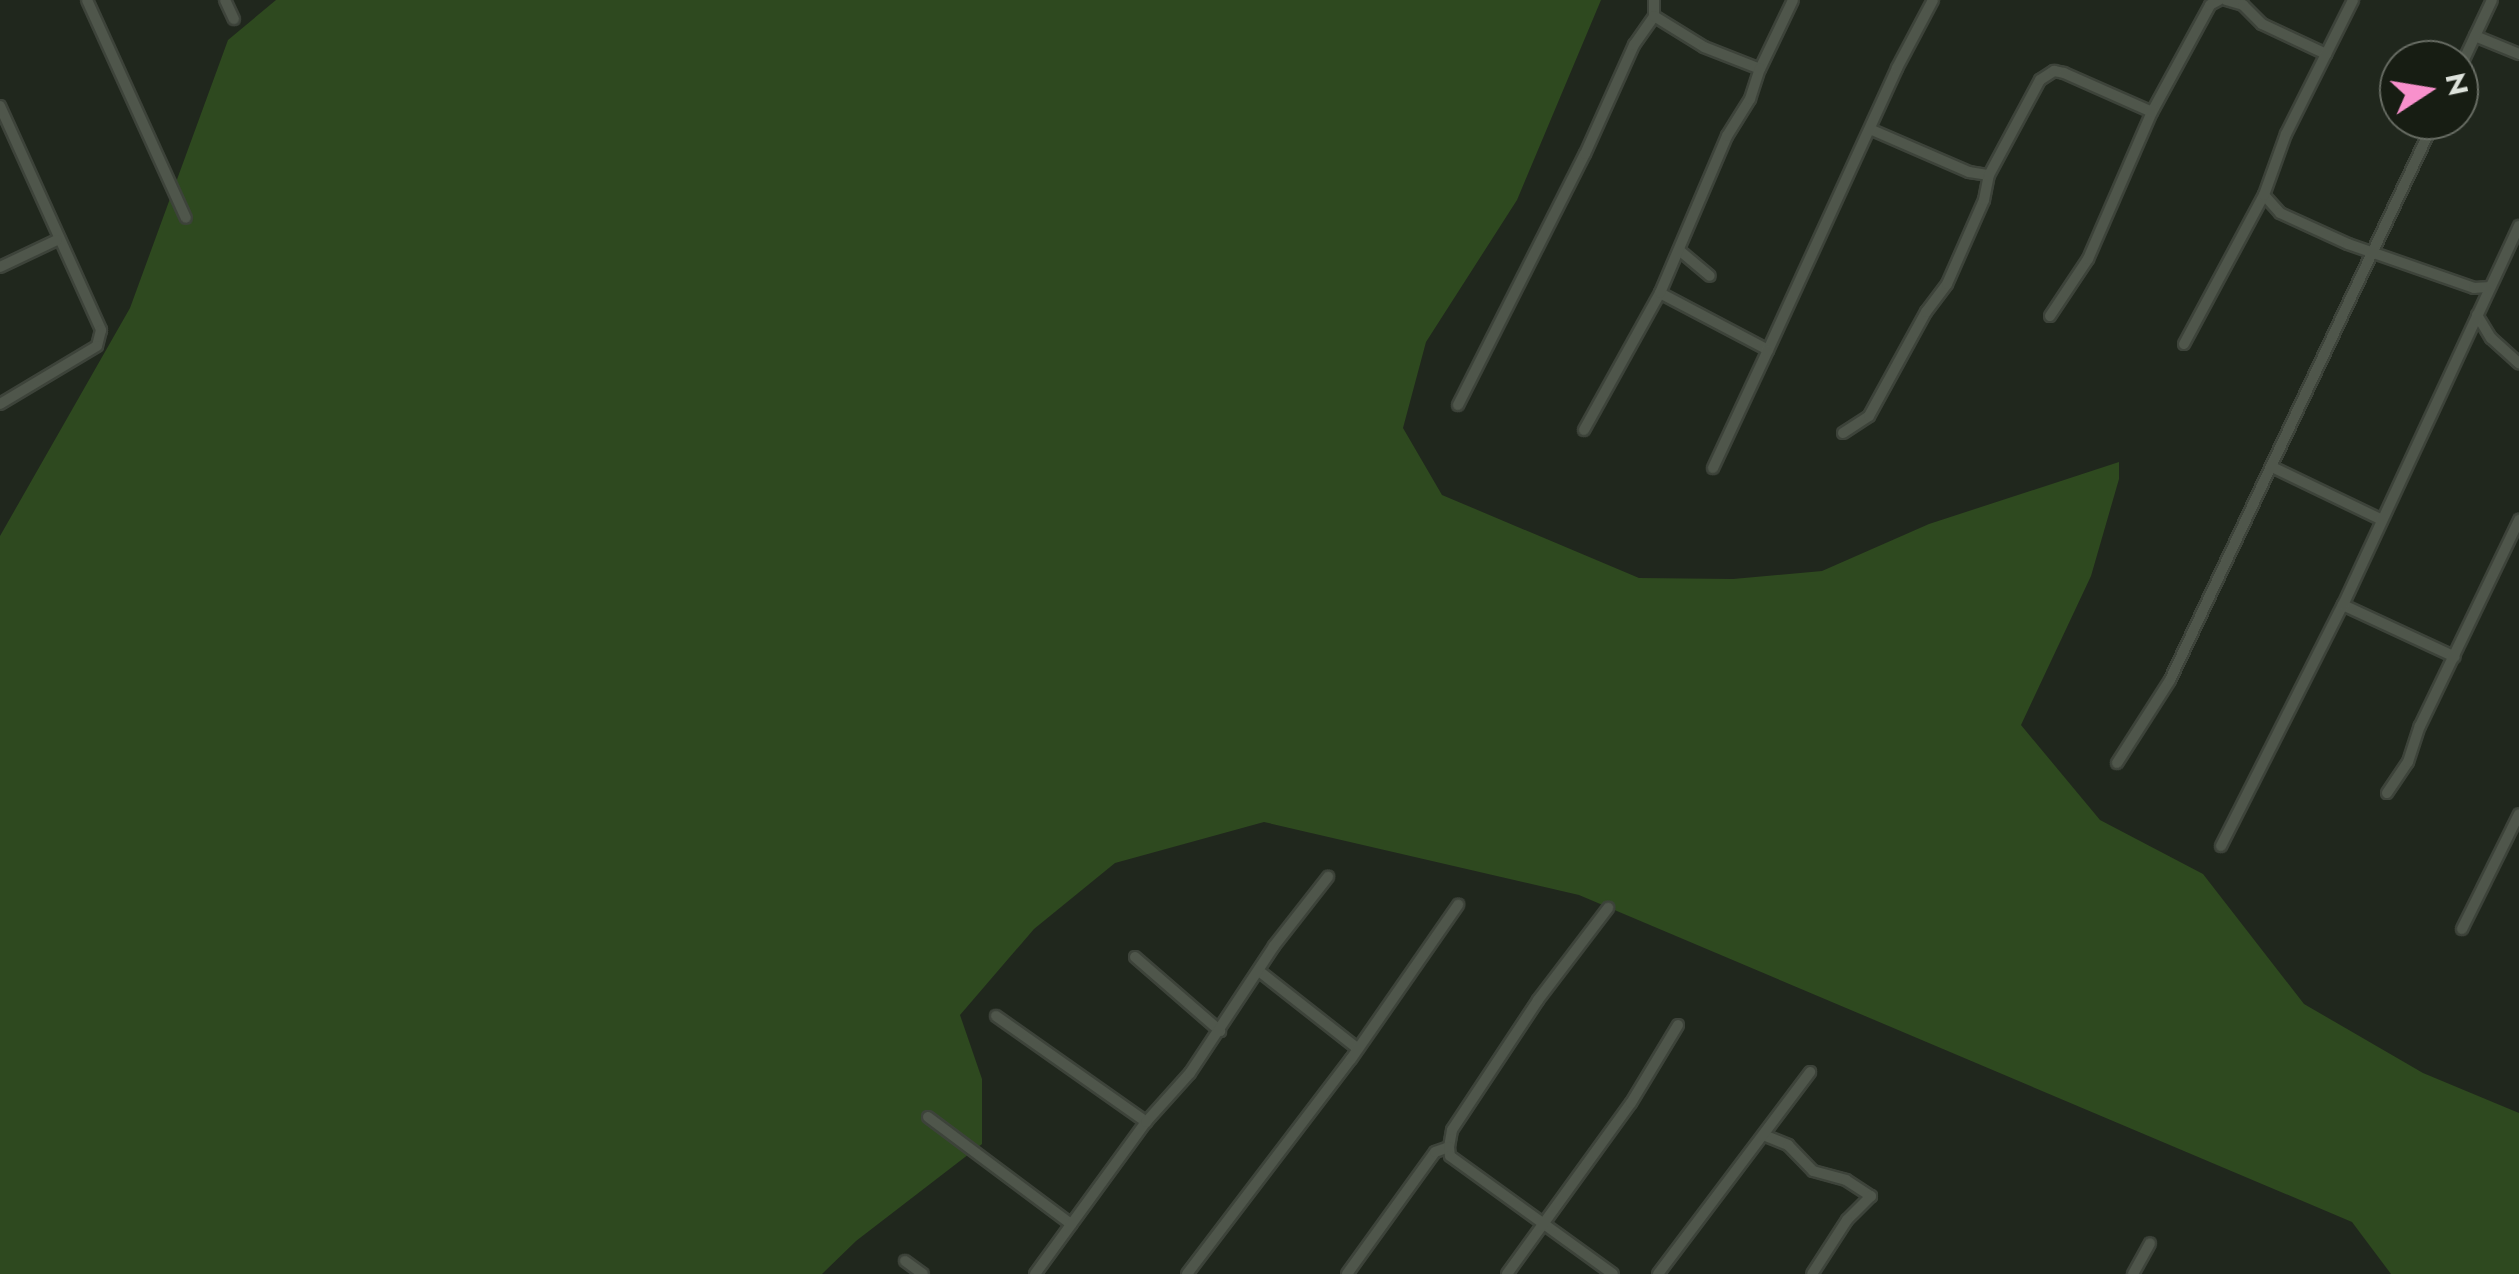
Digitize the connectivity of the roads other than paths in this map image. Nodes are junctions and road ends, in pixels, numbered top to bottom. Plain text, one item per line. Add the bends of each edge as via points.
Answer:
1 (87, 0) edge
2 (225, 0) edge
3 (1654, 0) edge
4 (1793, 0) edge
5 (1933, 0) edge
6 (2222, 0) edge
7 (2353, 0) edge
8 (2492, 0) edge
9 (1654, 16) junction
10 (234, 19) dead end
11 (2475, 36) junction
12 (2473, 40) edge
13 (2326, 54) junction
14 (2519, 54) edge
15 (1760, 69) junction
16 (0, 106) edge
17 (2152, 112) junction
18 (1872, 130) junction
19 (2426, 140) edge
20 (1988, 175) junction
21 (2264, 195) junction
22 (186, 218) dead end
23 (2519, 226) edge
24 (57, 240) junction
25 (1678, 250) junction
26 (2372, 253) junction
27 (0, 267) edge
28 (1710, 276) dead end
29 (2490, 287) junction
30 (1660, 293) junction
31 (2478, 315) junction
32 (2050, 316) dead end
33 (2184, 344) dead end
34 (1768, 350) junction
35 (2519, 363) edge
36 (0, 404) edge
37 (1458, 405) dead end
38 (1584, 430) dead end
39 (1843, 434) dead end
40 (2272, 467) junction
41 (1714, 468) dead end
42 (2382, 520) junction
43 (2517, 529) edge
44 (2342, 605) junction
45 (2455, 657) junction
46 (2118, 763) dead end
47 (2387, 793) dead end
48 (2519, 814) edge
49 (2220, 846) dead end
50 (1328, 878) dead end
51 (1458, 904) dead end
52 (1608, 908) dead end
53 (2462, 929) dead end
54 (1135, 957) dead end
55 (1259, 971) junction
56 (996, 1016) dead end
57 (1678, 1026) dead end
58 (1220, 1031) junction
59 (1357, 1048) junction
60 (1810, 1072) dead end
61 (928, 1117) dead end
62 (1146, 1122) junction
63 (1766, 1136) junction
64 (1449, 1147) junction
65 (1071, 1224) junction
66 (1546, 1224) junction
67 (2150, 1243) dead end
68 (905, 1261) dead end
69 (923, 1274) edge
70 (1034, 1274) edge
71 (1187, 1274) edge
72 (1347, 1274) edge
73 (1507, 1274) edge
74 (1613, 1274) edge
75 (1658, 1274) edge
76 (1812, 1274) edge
77 (2133, 1274) edge

1 - 22 street
2 - 10 street
3 - 9 street
4 - 15 street
5 - 18 street
6 - 13 street
6 - 17 street via 2210,5
7 - 13 street
8 - 11 street
9 - 15 street via 1704,47
9 - 37 street
11 - 12 street
11 - 14 street
13 - 21 street
15 - 25 street
16 - 24 street
17 - 20 street via 2064,73 2046,74
17 - 32 street via 2088,259
18 - 20 street
18 - 34 street
19 - 26 street
20 - 39 street via 1984,200 1947,284 1869,416
21 - 26 street via 2280,213
21 - 33 street
23 - 29 street
24 - 27 street
24 - 36 street via 100,337 97,346
25 - 28 street
25 - 30 street
26 - 29 street via 2474,288
26 - 40 street
29 - 31 street
30 - 34 street
30 - 38 street
31 - 35 street via 2491,338
31 - 42 street
34 - 41 street
40 - 42 street
40 - 46 street via 2170,680
42 - 44 street
43 - 45 street
44 - 45 street
44 - 49 street
45 - 47 street
48 - 53 street
50 - 55 street
51 - 59 street
52 - 64 street via 1538,1000 1452,1130
54 - 58 street
55 - 58 street
55 - 59 street
56 - 62 street
57 - 66 street
58 - 62 street
59 - 71 street
60 - 63 street
61 - 65 street
62 - 65 street
63 - 75 street
63 - 76 street via 1788,1145 1813,1172 1846,1180 1870,1196
64 - 66 street via 1450,1156
64 - 72 street via 1435,1152
65 - 70 street
66 - 73 street
66 - 74 street
67 - 77 street
68 - 69 street

